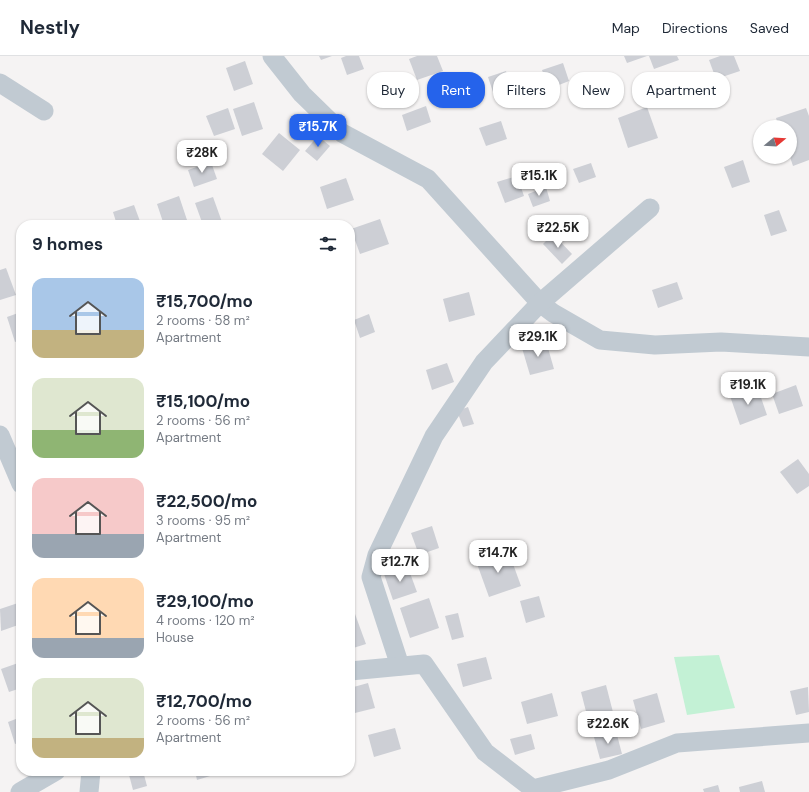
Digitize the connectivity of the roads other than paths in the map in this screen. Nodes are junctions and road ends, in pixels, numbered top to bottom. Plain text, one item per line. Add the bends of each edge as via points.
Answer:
1 (272, 56) edge
2 (0, 83) edge
3 (44, 111) dead end
4 (650, 208) dead end
5 (540, 303) junction
6 (809, 347) edge
7 (0, 435) edge
8 (16, 472) edge
9 (400, 666) junction
10 (355, 670) edge
11 (809, 733) edge
12 (47, 776) edge
13 (91, 776) edge
14 (20, 792) edge
15 (89, 792) edge

1 - 5 street via 302,94 342,133 428,179
2 - 3 street
4 - 5 street
5 - 6 street via 600,340 655,345 721,342
5 - 9 street via 484,362 434,436 377,555 371,578
7 - 8 street
9 - 10 street
9 - 11 street via 424,664 485,752 533,789 609,770 677,743
12 - 14 street
13 - 15 street

